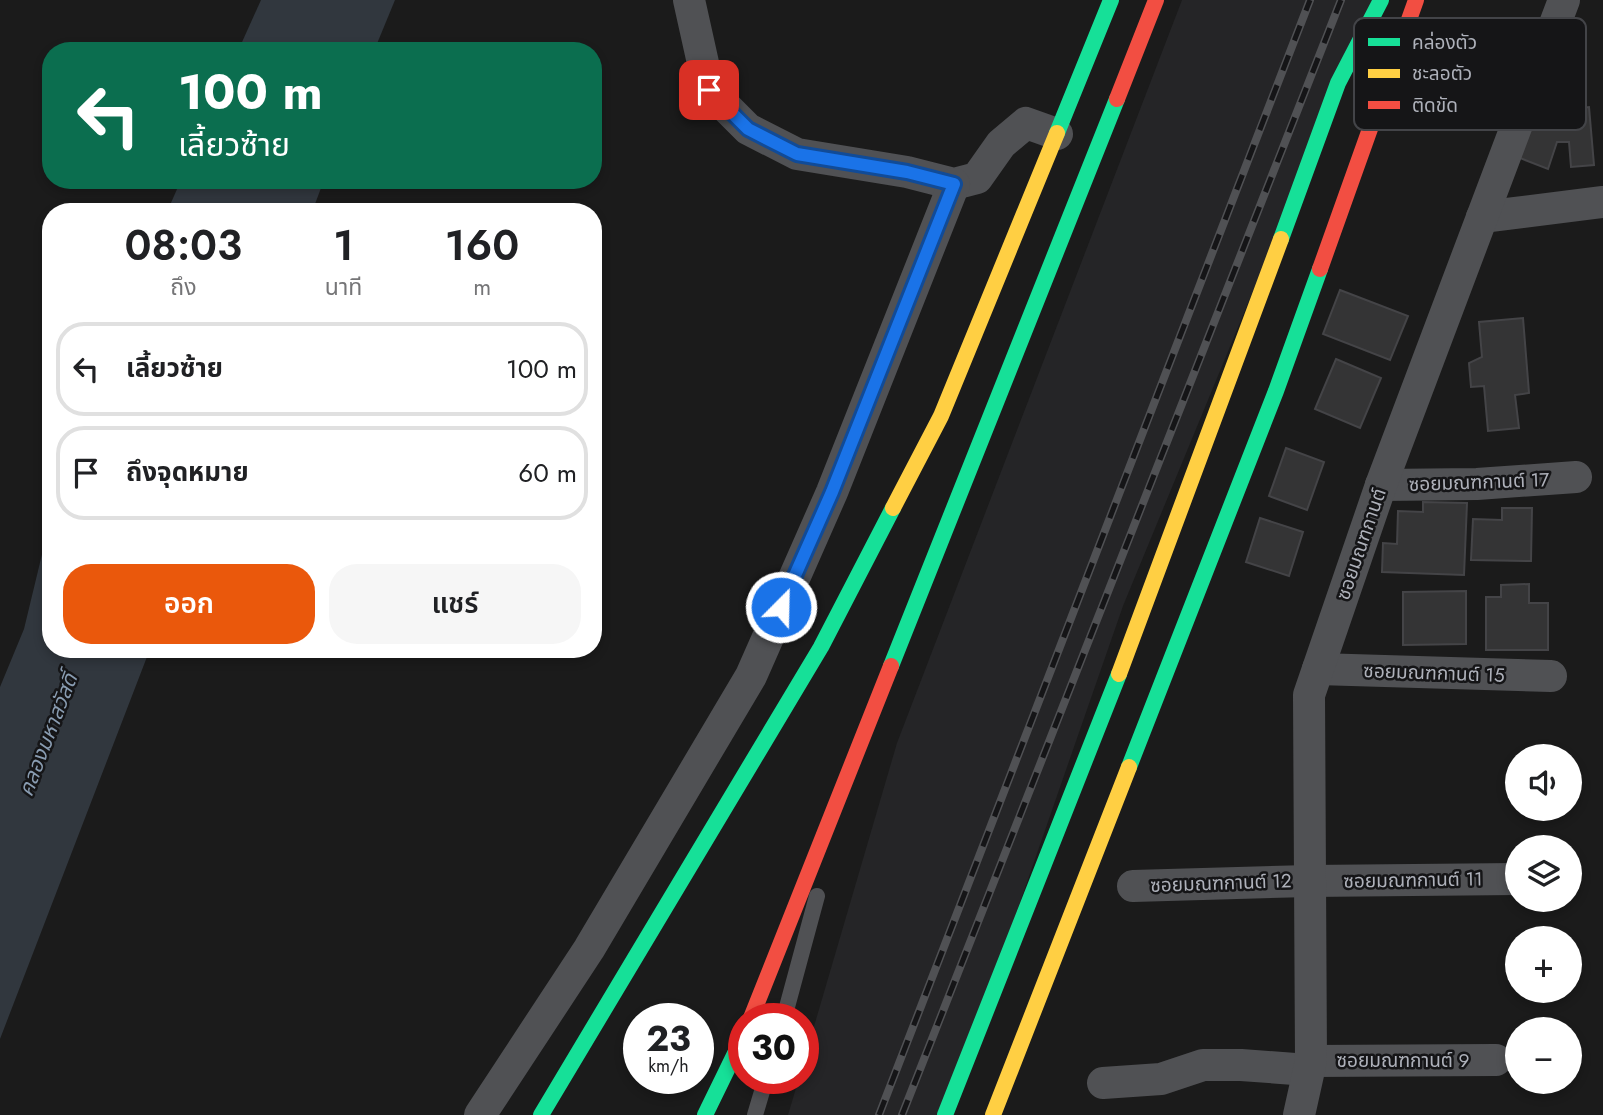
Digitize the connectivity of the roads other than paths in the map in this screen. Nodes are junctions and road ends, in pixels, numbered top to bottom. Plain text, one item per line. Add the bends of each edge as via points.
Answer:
1 (689, 0) edge
2 (1111, 0) edge
3 (1156, 0) edge
4 (1381, 0) edge
5 (1416, 0) edge
6 (1564, 0) edge
7 (1372, 18) edge
8 (1410, 18) edge
9 (1557, 18) edge
10 (1354, 52) edge
11 (1369, 130) edge
12 (1515, 130) edge
13 (1057, 134) junction
14 (954, 184) junction
15 (1603, 202) edge
16 (1482, 217) junction
17 (1576, 477) dead end
18 (1381, 485) junction
19 (1318, 669) junction
20 (1551, 676) dead end
21 (851, 767) junction
22 (1505, 879) edge
23 (1309, 881) junction
24 (1133, 886) dead end
25 (757, 1003) edge
26 (788, 1003) edge
27 (1496, 1060) dead end
28 (1309, 1066) junction
29 (728, 1068) edge
30 (1103, 1083) dead end
31 (761, 1094) edge
32 (480, 1115) edge
33 (541, 1115) edge
34 (705, 1115) edge
35 (755, 1115) edge
36 (945, 1115) edge
37 (993, 1115) edge
38 (1298, 1115) edge

1 - 14 street via 709,90 748,129 797,154
2 - 13 main road
3 - 21 main road
4 - 7 main road
5 - 8 main road
6 - 9 street, ซอยมณฑกานต์
10 - 36 main road via 1338,83 1145,609
11 - 37 main road via 1271,404
12 - 16 street, ซอยมณฑกานต์
13 - 14 street via 1026,123 1001,144 977,178
13 - 33 main road via 941,416 821,647
14 - 32 street via 832,492 751,676 589,949
15 - 16 street
16 - 18 street, ซอยมณฑกานต์
17 - 18 street, ซอยมณฑกานต์ 17
18 - 19 street, ซอยมณฑกานต์
19 - 20 street, ซอยมณฑกานต์ 15
19 - 23 street, ซอยมณฑกานต์ via 1309,695
21 - 25 main road
21 - 26 lane
22 - 23 street, ซอยมณฑกานต์ 11
23 - 24 street, ซอยมณฑกานต์ 12
23 - 28 street, ซอยมณฑกานต์
27 - 28 street, ซอยมณฑกานต์ 9
28 - 30 street, ซอยมณฑกานต์ 9 via 1203,1065 1161,1079
28 - 38 street, ซอยมณฑกานต์
29 - 34 main road
31 - 35 lane

